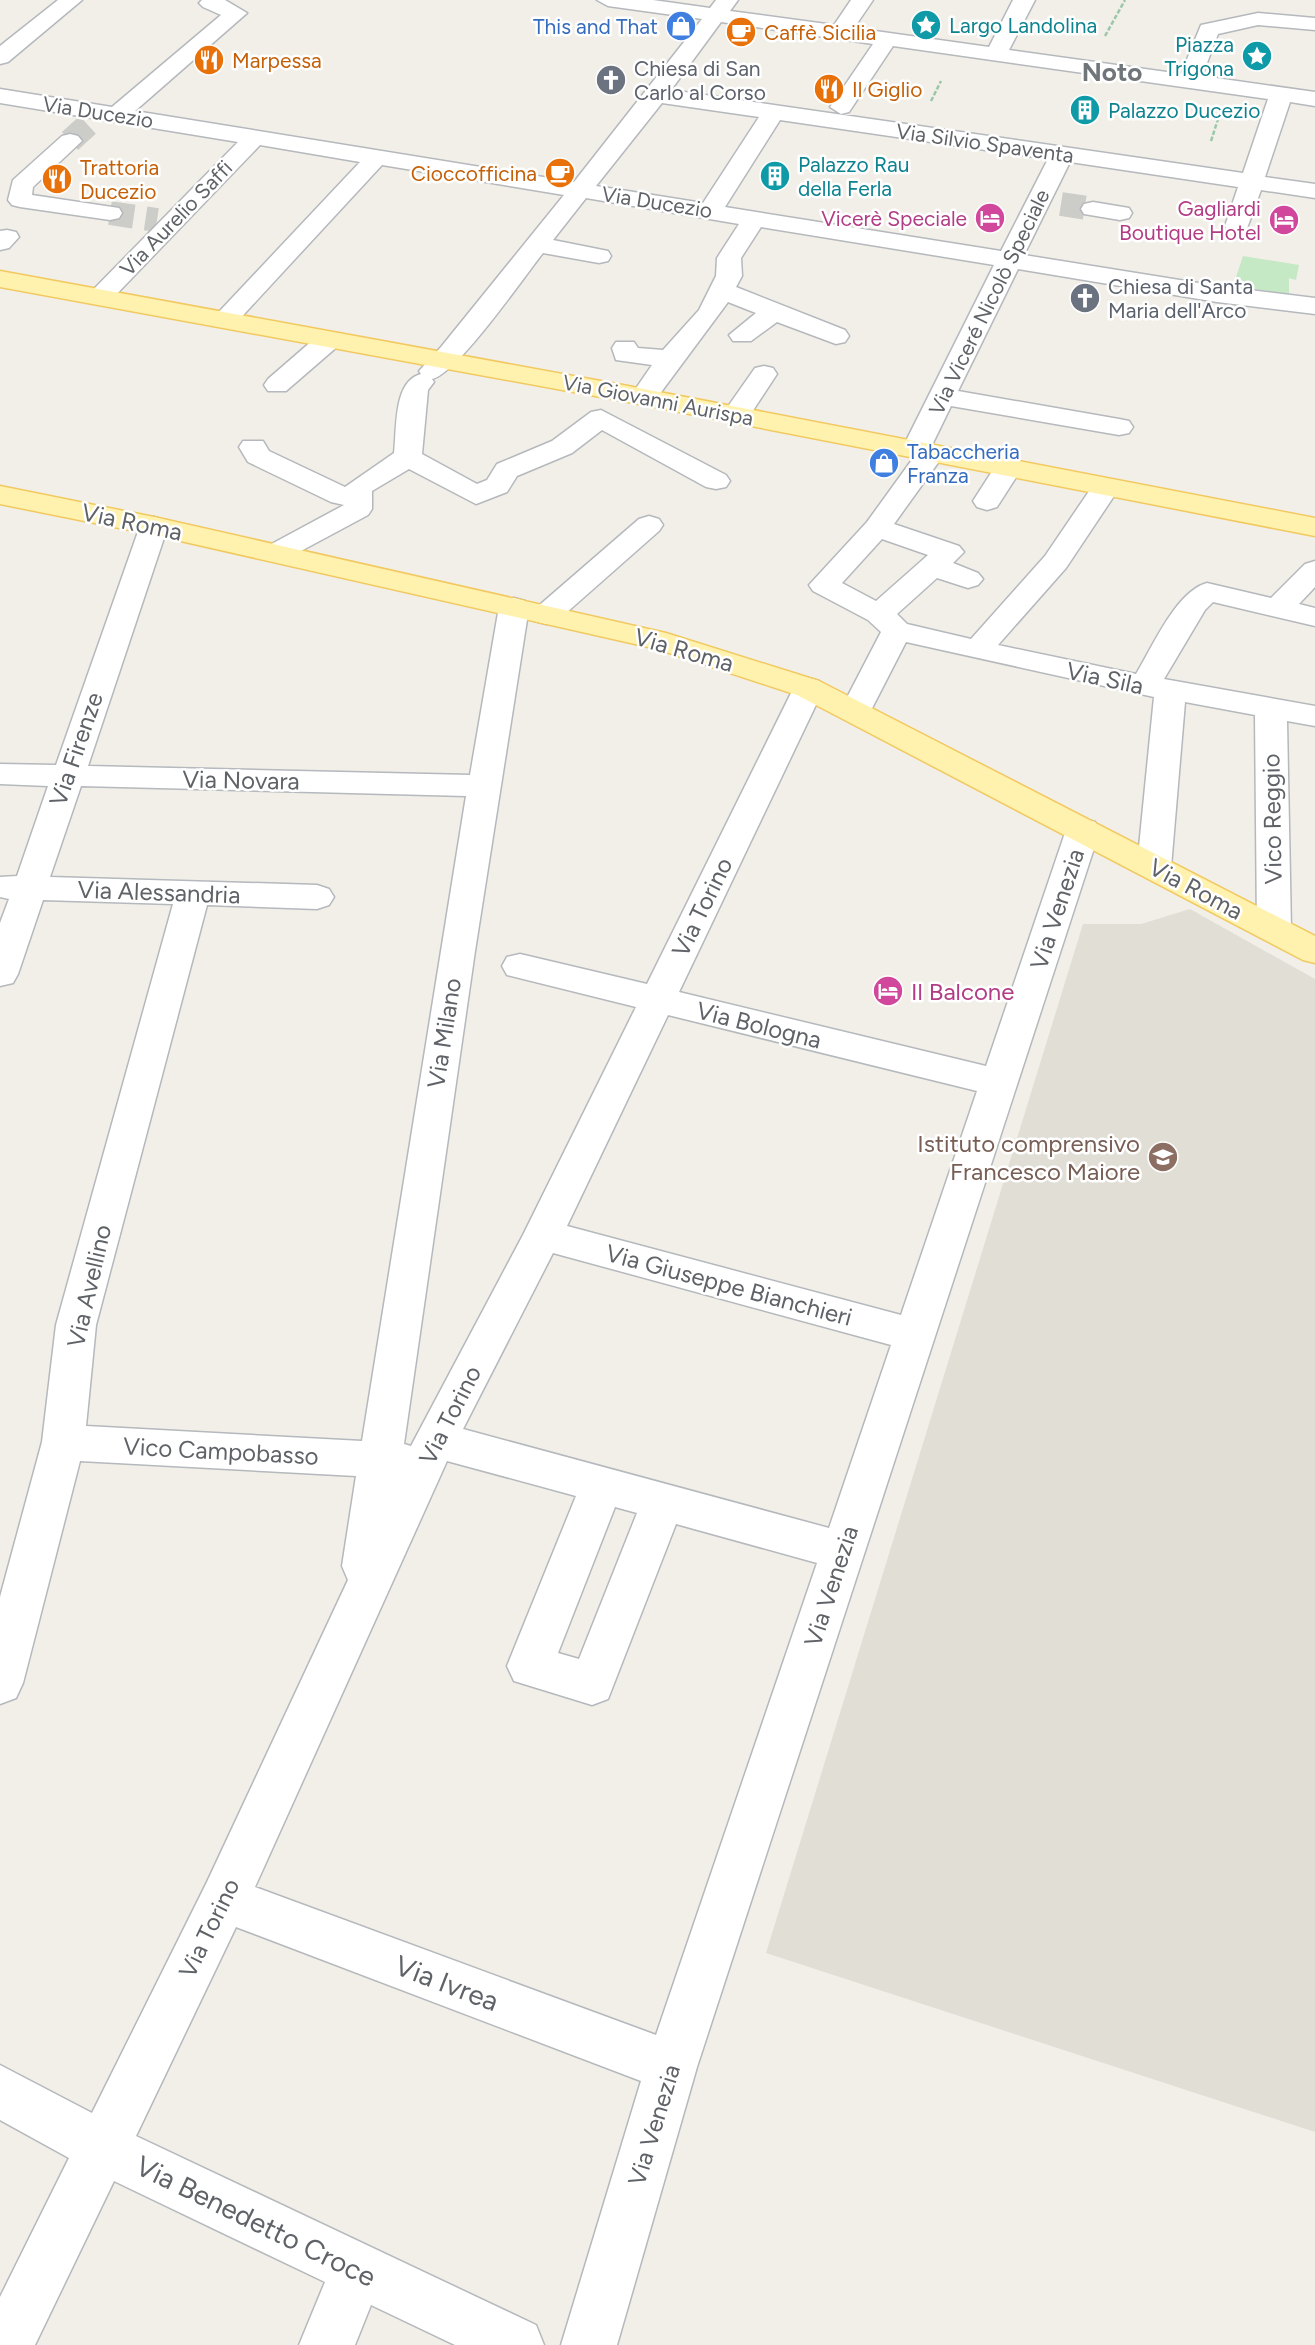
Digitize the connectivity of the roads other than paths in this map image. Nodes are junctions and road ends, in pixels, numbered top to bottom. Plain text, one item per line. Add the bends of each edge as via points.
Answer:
1 (71, 0) edge
2 (214, 0) edge
3 (608, 0) edge
4 (862, 0) edge
5 (1019, 2) edge
6 (1234, 3) dead end
7 (721, 8) edge
8 (1313, 22) edge
9 (841, 33) junction
10 (887, 39) junction
11 (996, 54) junction
12 (0, 57) edge
13 (1189, 81) junction
14 (1281, 94) junction
15 (656, 95) junction
16 (0, 96) edge
17 (1315, 99) edge
18 (841, 107) dead end
19 (774, 112) junction
20 (104, 116) junction
21 (254, 138) junction
22 (70, 141) tunnel mouth
23 (1062, 154) junction
24 (376, 158) junction
25 (1251, 181) junction
26 (579, 189) junction
27 (1315, 191) edge
28 (1093, 209) tunnel mouth
29 (710, 211) junction
30 (110, 213) tunnel mouth
31 (1120, 213) dead end
32 (755, 218) junction
33 (1237, 226) dead end
34 (536, 244) junction
35 (599, 256) dead end
36 (1009, 260) junction
37 (2, 282) edge
38 (723, 291) junction
39 (99, 298) junction
40 (1315, 306) edge
41 (775, 311) junction
42 (225, 320) junction
43 (743, 335) dead end
44 (836, 336) dead end
45 (329, 340) junction
46 (625, 348) dead end
47 (670, 359) junction
48 (432, 371) junction
49 (764, 374) dead end
50 (277, 385) dead end
51 (943, 396) junction
52 (643, 397) junction
53 (736, 415) junction
54 (1119, 427) dead end
55 (253, 447) dead end
56 (924, 451) junction
57 (408, 457) junction
58 (1008, 468) junction
59 (716, 481) dead end
60 (1106, 486) junction
61 (0, 495) edge
62 (358, 498) junction
63 (987, 501) dead end
64 (649, 525) dead end
65 (154, 526) junction
66 (1315, 527) edge
67 (877, 528) junction
68 (276, 553) junction
69 (933, 566) junction
70 (1315, 570) edge
71 (968, 579) dead end
72 (1278, 608) junction
73 (530, 611) junction
74 (1315, 617) edge
75 (888, 623) junction
76 (977, 650) junction
77 (807, 688) junction
78 (1157, 689) junction
79 (1271, 708) junction
80 (856, 711) junction
81 (1315, 716) edge
82 (0, 774) edge
83 (67, 776) junction
84 (483, 786) junction
85 (1083, 830) junction
86 (1154, 867) junction
87 (14, 887) edge
88 (193, 892) junction
89 (317, 897) dead end
90 (1273, 930) junction
91 (1315, 951) edge
92 (520, 966) dead end
93 (0, 974) edge
94 (657, 1000) junction
95 (999, 1083) junction
96 (543, 1235) junction
97 (916, 1335) junction
98 (63, 1442) junction
99 (431, 1451) junction
100 (379, 1460) junction
101 (603, 1486) junction
102 (663, 1502) junction
103 (843, 1551) junction
104 (358, 1606) junction
105 (0, 1683) edge
106 (224, 1899) junction
107 (671, 2067) junction
108 (0, 2091) edge
109 (103, 2148) junction
110 (357, 2270) junction
111 (6, 2345) edge
112 (327, 2345) edge
113 (516, 2345) edge
114 (589, 2345) edge

1 - 12 street
2 - 20 street via 210,3 236,13
3 - 7 street
4 - 9 street
5 - 11 street
6 - 8 street
7 - 9 street
7 - 15 street
8 - 13 street via 1258,19 1209,30
9 - 10 street
10 - 11 street
10 - 18 street
11 - 13 street
13 - 14 street
14 - 17 street
14 - 25 street
15 - 19 street, Via Silvio Spaventa
15 - 26 street
16 - 20 street, Via Ducezio
19 - 23 street, Via Silvio Spaventa
19 - 29 street
20 - 21 street, Via Ducezio
21 - 24 street, Via Ducezio
21 - 39 street, Via Aurelio Saffi via 165,221
22 - 30 street via 21,185 20,200
23 - 25 street, Via Silvio Spaventa
23 - 36 street, Via Viceré Nicolò Speciale via 1050,203
24 - 26 street, Via Ducezio
24 - 42 street
25 - 27 street, Via Silvio Spaventa
25 - 33 street
26 - 29 street, Via Ducezio
26 - 34 street
28 - 31 street
29 - 32 street, Via Ducezio
32 - 36 street, Via Ducezio
32 - 38 street via 729,258
34 - 35 street
34 - 48 street
36 - 40 street, Via Ducezio
36 - 51 street, Via Viceré Nicolò Speciale
37 - 39 main road, Via Giovanni Aurispa
38 - 41 street
38 - 47 street
39 - 42 main road, Via Giovanni Aurispa
41 - 43 street
41 - 44 street
42 - 45 main road, Via Giovanni Aurispa
45 - 48 main road, Via Giovanni Aurispa
45 - 50 street
46 - 47 street via 625,354
47 - 52 street
48 - 52 main road, Via Giovanni Aurispa
48 - 57 street via 415,390
49 - 53 street
51 - 54 street
51 - 56 street, Via Viceré Nicolò Speciale
52 - 53 main road, Via Giovanni Aurispa
53 - 56 main road, Via Giovanni Aurispa
55 - 62 street via 258,456 341,496
56 - 58 main road, Via Giovanni Aurispa
56 - 67 street, Via Viceré Nicolò Speciale
57 - 59 street via 476,495 497,486 507,470 562,447 601,418
57 - 62 street via 358,488
58 - 60 main road, Via Giovanni Aurispa
58 - 63 street
60 - 66 main road, Via Giovanni Aurispa
60 - 76 street via 1056,562
61 - 65 main road, Via Roma
62 - 68 street via 358,509
64 - 73 street
65 - 68 main road, Via Roma
65 - 83 street, Via Firenze
67 - 69 street via 949,552
67 - 75 street, Via Sila via 824,585
68 - 73 main road, Via Roma
69 - 71 street
69 - 75 street
70 - 72 street
72 - 74 street
72 - 78 street via 1207,592 1193,605
73 - 77 main road, Via Roma via 666,642
73 - 84 street, Via Milano
75 - 76 street, Via Sila
75 - 80 street
76 - 78 street, Via Sila
77 - 80 main road, Via Roma
77 - 94 street, Via Torino
78 - 79 street, Via Sila
78 - 86 street
79 - 81 street, Via Sila
79 - 90 street, Vico Reggio
80 - 85 main road, Via Roma
82 - 83 street, Via Novara
83 - 84 street, Via Novara
83 - 87 street, Via Firenze
84 - 100 street, Via Milano
85 - 86 main road, Via Roma
85 - 95 street, Via Venezia
86 - 90 main road, Via Roma
87 - 88 street, Via Alessandria
87 - 93 street, Via Firenze
88 - 89 street, Via Alessandria
88 - 98 street, Via Avellino via 76,1325
90 - 91 main road, Via Roma
92 - 94 street, Via Bologna
94 - 95 street, Via Bologna
94 - 96 street, Via Torino
95 - 97 street, Via Venezia
96 - 97 street, Via Giuseppe Bianchieri
96 - 99 street, Via Torino
97 - 103 street, Via Venezia
98 - 100 street, Vico Campobasso
98 - 105 street, Via Avellino
99 - 100 street, Vico Campobasso
99 - 101 street, Vico Campobasso
99 - 104 street, Via Torino
100 - 104 street, Via Milano
101 - 102 street, Vico Campobasso
101 - 102 street via 530,1666 592,1684
102 - 103 street, Vico Campobasso
103 - 107 street, Via Venezia
104 - 106 street, Via Torino
106 - 107 street, Via Ivrea
106 - 109 street, Via Torino
107 - 114 street, Via Venezia
108 - 109 street, Via Benedetto Croce
109 - 110 street, Via Benedetto Croce
109 - 111 street, Via Torino
110 - 112 street
110 - 113 street, Via Benedetto Croce

